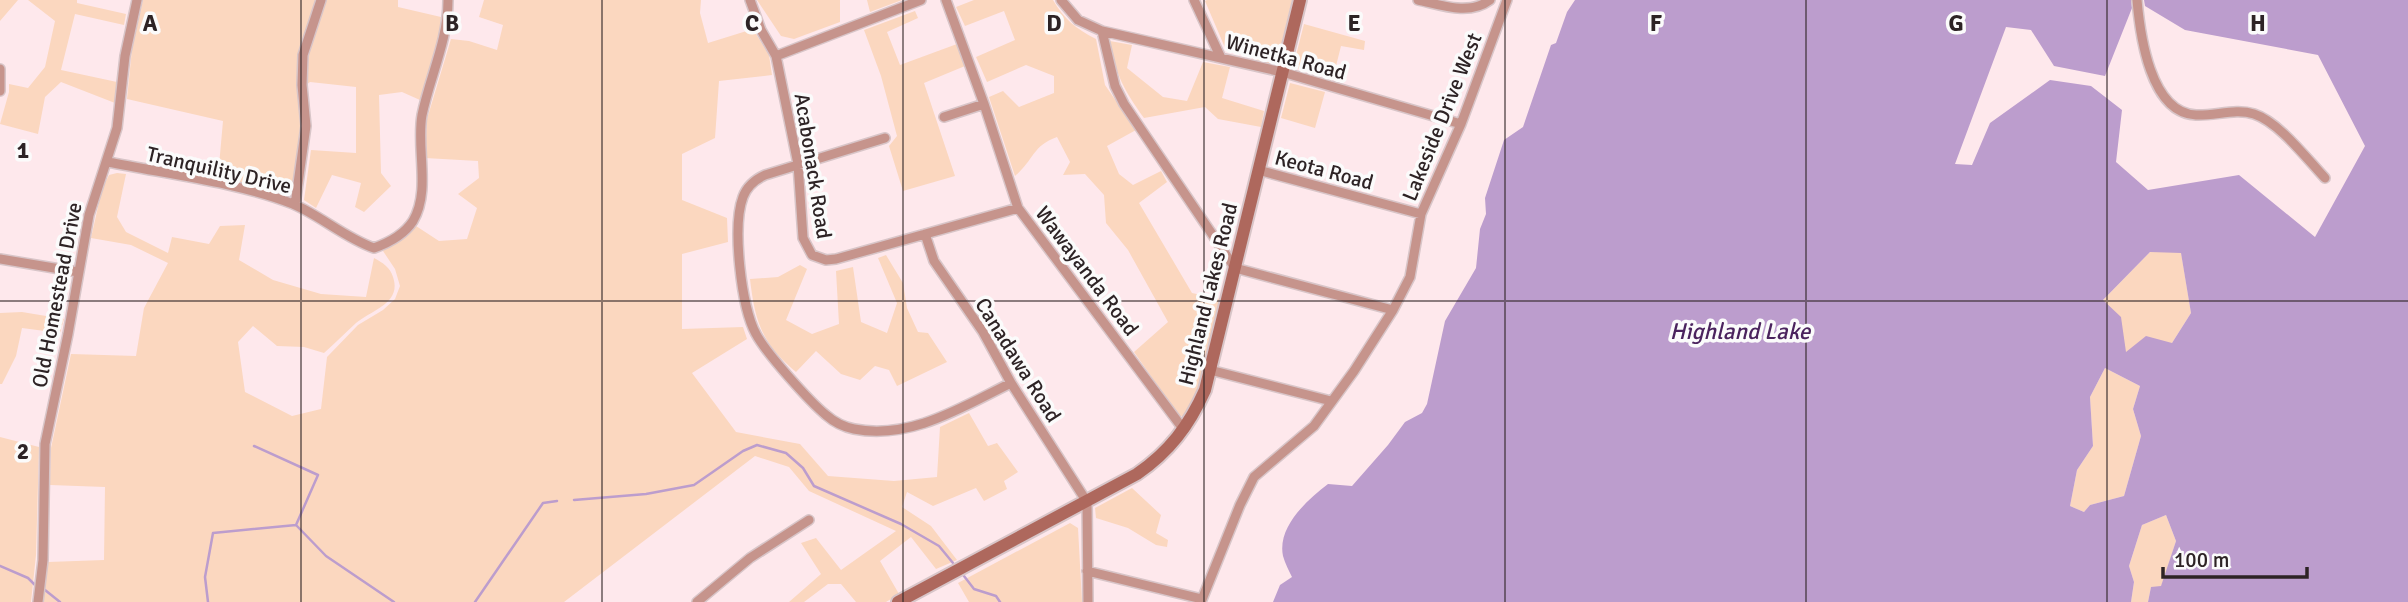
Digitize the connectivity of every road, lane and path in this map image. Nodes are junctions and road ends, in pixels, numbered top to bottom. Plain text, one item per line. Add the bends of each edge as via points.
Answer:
1 (137, 0) edge
2 (321, 0) edge
3 (448, 0) edge
4 (750, 0) edge
5 (921, 0) edge
6 (946, 0) edge
7 (1061, 0) edge
8 (1194, 0) edge
9 (1300, 0) edge
10 (1418, 0) edge
11 (1490, 0) edge
12 (1507, 0) edge
13 (2137, 0) edge
14 (1102, 31) junction
15 (776, 56) junction
16 (1220, 58) junction
17 (0, 69) edge
18 (1282, 72) junction
19 (0, 91) edge
20 (984, 104) junction
21 (944, 117) dead end
22 (1461, 124) junction
23 (885, 138) dead end
24 (108, 162) junction
25 (798, 164) junction
26 (1258, 170) junction
27 (2325, 178) dead end
28 (295, 205) junction
29 (1018, 208) junction
30 (1421, 214) junction
31 (925, 234) junction
32 (0, 258) edge
33 (1235, 268) junction
34 (78, 272) junction
35 (1393, 310) junction
36 (1210, 370) junction
37 (1011, 383) junction
38 (1331, 401) junction
39 (1184, 430) junction
40 (1087, 502) junction
41 (809, 520) dead end
42 (1087, 571) junction
43 (1202, 601) edge
44 (38, 602) edge
45 (697, 602) edge
46 (898, 602) edge
47 (1088, 602) edge

1 - 24 street, Old Homestead Drive
2 - 28 street via 303,55 306,126
3 - 28 street, Tranquility Drive via 444,38 422,116 420,194 412,223 374,248
4 - 15 street, Acabonack Road
5 - 15 street
6 - 20 street, Wawayanda Road
7 - 14 street, Winetka Road via 1079,20
8 - 16 street
9 - 18 street, Highland Lakes Road
10 - 11 street via 1458,8
12 - 22 street, Lakeside Drive West
13 - 27 street via 2153,77 2169,101 2184,113 2242,112 2268,120
14 - 16 street, Winetka Road
14 - 33 street via 1124,104
15 - 25 street, Acabonack Road
16 - 18 street, Winetka Road
17 - 19 street
18 - 22 street, Winetka Road
18 - 26 street, Highland Lakes Road
20 - 21 street
20 - 29 street, Wawayanda Road
22 - 30 street, Lakeside Drive West
23 - 25 street
24 - 28 street, Tranquility Drive
24 - 34 street, Old Homestead Drive via 89,215
25 - 31 street, Acabonack Road via 801,230 812,255 836,259
25 - 37 street via 757,179 746,190 739,216 739,260 755,333 815,405 840,425 878,431 903,429 951,413
26 - 30 street, Keota Road
26 - 33 street, Highland Lakes Road
29 - 31 street, Acabonack Road
29 - 39 street, Wawayanda Road
30 - 35 street, Lakeside Drive West via 1409,277
31 - 37 street, Canadawa Road via 934,261 983,332
32 - 34 street
33 - 35 street
33 - 36 street, Highland Lakes Road
34 - 44 street, Old Homestead Drive via 45,444
35 - 38 street, Lakeside Drive West
36 - 38 street
36 - 39 street, Highland Lakes Road
37 - 40 street, Canadawa Road
38 - 43 street, Lakeside Drive West via 1314,426 1254,477
39 - 40 street, Highland Lakes Road via 1152,463
40 - 42 street
40 - 46 street, Highland Lakes Road
41 - 45 street via 750,558
42 - 43 street
42 - 47 street

